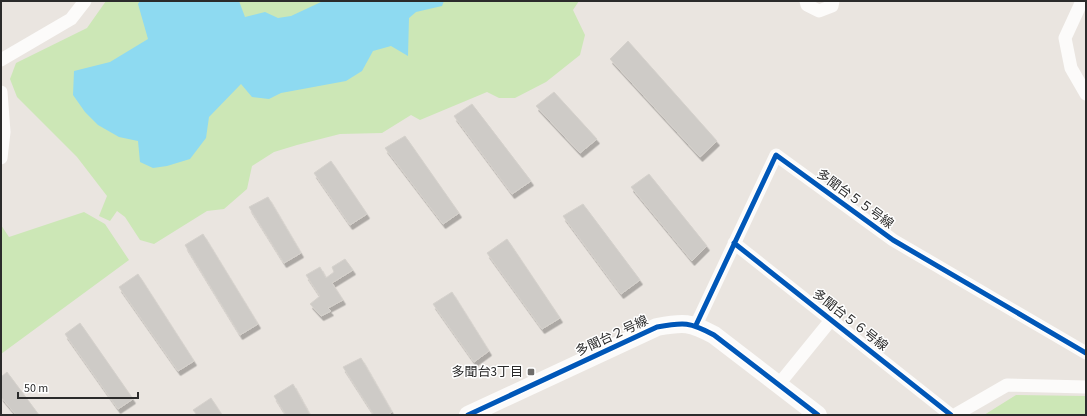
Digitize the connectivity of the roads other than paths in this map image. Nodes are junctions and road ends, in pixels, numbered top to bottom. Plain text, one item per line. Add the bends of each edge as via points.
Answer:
1 (85, 1) edge
2 (806, 1) edge
3 (833, 1) edge
4 (1082, 1) edge
5 (1, 60) edge
6 (1, 92) edge
7 (1086, 94) edge
8 (1, 158) edge
9 (734, 243) junction
10 (831, 320) junction
11 (696, 325) junction
12 (1086, 353) edge
13 (779, 384) junction
14 (1086, 387) edge
15 (468, 415) edge
16 (818, 415) edge
17 (951, 415) edge
18 (955, 415) edge

1 - 5 street via 71,19
2 - 3 street via 807,5 819,11 832,6
4 - 7 street via 1065,38 1071,68
6 - 8 street via 4,132
9 - 10 street, 多聞台５６号線
9 - 11 street, 多聞台５５号線
9 - 12 street, 多聞台５５号線 via 776,155 892,240
10 - 13 street
10 - 17 street, 多聞台５６号線
11 - 13 street, 多聞台２号線 via 714,335
11 - 15 street, 多聞台２号線 via 679,323 657,327
13 - 16 street, 多聞台２号線
14 - 18 street via 1007,385

